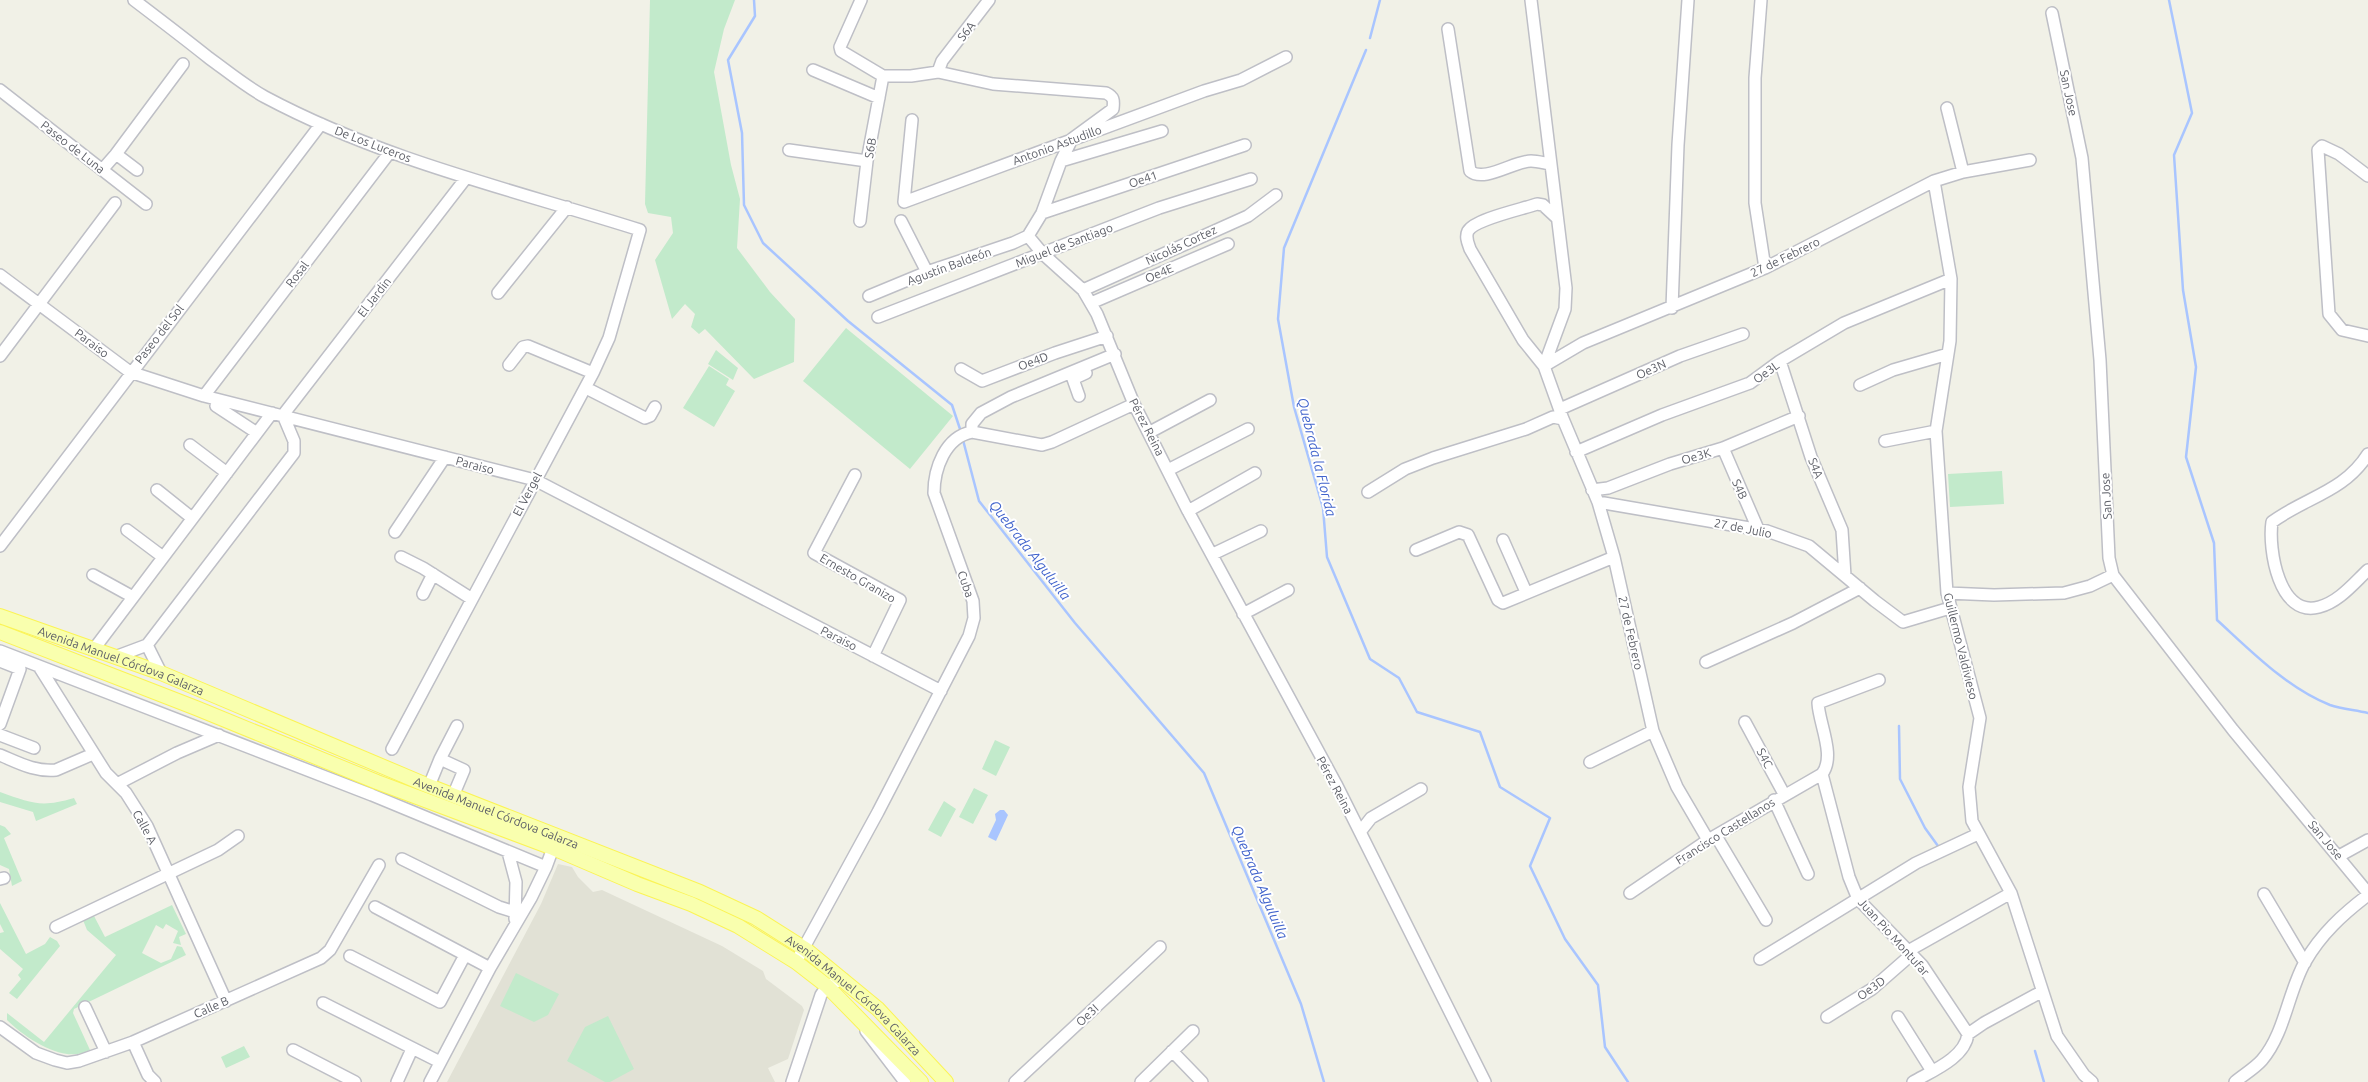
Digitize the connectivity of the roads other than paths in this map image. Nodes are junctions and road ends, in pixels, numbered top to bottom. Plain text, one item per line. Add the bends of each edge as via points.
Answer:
1 (134, 0) edge
2 (861, 0) edge
3 (989, 0) edge
4 (1688, 0) edge
5 (1761, 0) edge
6 (1532, 4) edge
7 (2052, 13) dead end
8 (1448, 29) dead end
9 (1286, 57) dead end
10 (183, 64) dead end
11 (940, 66) junction
12 (813, 70) dead end
13 (883, 76) junction
14 (0, 90) edge
15 (879, 98) junction
16 (1947, 108) dead end
17 (912, 120) dead end
18 (321, 124) junction
19 (1162, 131) dead end
20 (1072, 139) junction
21 (1245, 145) dead end
22 (789, 150) dead end
23 (390, 152) junction
24 (116, 154) junction
25 (2030, 160) dead end
26 (868, 161) junction
27 (1061, 161) junction
28 (1550, 164) junction
29 (102, 170) junction
30 (137, 170) dead end
31 (1963, 172) junction
32 (2368, 176) edge
33 (466, 178) junction
34 (1251, 179) dead end
35 (1934, 181) junction
36 (1276, 195) dead end
37 (116, 203) dead end
38 (146, 204) dead end
39 (567, 207) junction
40 (1042, 213) junction
41 (1557, 218) junction
42 (860, 221) dead end
43 (901, 221) dead end
44 (640, 230) joint
45 (1028, 236) junction
46 (1228, 244) dead end
47 (1043, 254) junction
48 (1765, 268) junction
49 (927, 272) junction
50 (0, 275) edge
51 (1951, 280) junction
52 (1083, 290) junction
53 (498, 293) dead end
54 (869, 296) dead end
55 (1091, 303) junction
56 (39, 304) junction
57 (1672, 308) junction
58 (878, 316) dead end
59 (1743, 334) dead end
60 (1107, 336) junction
61 (2368, 336) edge
62 (1948, 354) junction
63 (0, 356) edge
64 (1116, 357) junction
65 (1780, 362) junction
66 (509, 366) dead end
67 (1544, 366) junction
68 (961, 369) dead end
69 (130, 372) junction
70 (593, 373) junction
71 (1860, 385) dead end
72 (586, 388) junction
73 (204, 396) junction
74 (1079, 396) dead end
75 (1210, 400) dead end
76 (1134, 404) junction
77 (216, 406) dead end
78 (655, 407) dead end
79 (277, 414) junction
80 (1561, 414) junction
81 (1799, 416) junction
82 (1248, 429) dead end
83 (1936, 431) junction
84 (972, 432) junction
85 (1150, 432) junction
86 (257, 433) junction
87 (1885, 441) dead end
88 (190, 445) dead end
89 (1723, 448) junction
90 (1576, 452) junction
91 (2368, 454) edge
92 (445, 457) junction
93 (1168, 470) junction
94 (227, 473) junction
95 (1255, 473) dead end
96 (855, 475) dead end
97 (535, 480) junction
98 (156, 490) dead end
99 (1592, 490) junction
100 (1368, 492) dead end
101 (1598, 502) junction
102 (1188, 511) junction
103 (192, 518) junction
104 (1758, 529) junction
105 (127, 530) dead end
106 (1261, 531) dead end
107 (395, 532) dead end
108 (1503, 540) dead end
109 (0, 546) edge
110 (1416, 550) dead end
111 (1213, 554) junction
112 (163, 557) junction
113 (401, 557) dead end
114 (1614, 557) junction
115 (2368, 570) edge
116 (432, 574) junction
117 (93, 575) dead end
118 (2113, 575) junction
119 (1845, 576) junction
120 (1860, 588) junction
121 (1288, 590) dead end
122 (1526, 592) junction
123 (1947, 593) junction
124 (424, 594) dead end
125 (133, 597) junction
126 (472, 599) junction
127 (1950, 608) junction
128 (1243, 614) junction
129 (0, 616) edge
130 (0, 632) edge
131 (147, 645) junction
132 (94, 649) junction
133 (0, 651) edge
134 (873, 656) junction
135 (115, 657) junction
136 (0, 661) edge
137 (1706, 662) dead end
138 (40, 668) junction
139 (161, 673) junction
140 (1879, 680) dead end
141 (941, 691) junction
142 (1745, 722) dead end
143 (0, 724) edge
144 (457, 726) dead end
145 (1653, 731) junction
146 (0, 734) edge
147 (219, 735) junction
148 (34, 748) dead end
149 (392, 749) dead end
150 (94, 754) junction
151 (0, 756) edge
152 (440, 759) junction
153 (1590, 762) dead end
154 (1822, 774) junction
155 (117, 784) junction
156 (429, 786) junction
157 (374, 788) junction
158 (1421, 789) dead end
159 (1784, 794) junction
160 (454, 796) junction
161 (1774, 800) junction
162 (439, 804) junction
163 (434, 820) junction
164 (1360, 832) junction
165 (1978, 834) junction
166 (238, 836) dead end
167 (1712, 838) junction
168 (2368, 840) edge
169 (553, 848) junction
170 (508, 852) junction
171 (2339, 856) junction
172 (402, 859) dead end
173 (379, 865) dead end
174 (546, 867) junction
175 (168, 873) junction
176 (1808, 874) dead end
177 (1630, 893) dead end
178 (2011, 893) junction
179 (2264, 894) dead end
180 (2368, 894) edge
181 (1858, 899) junction
182 (375, 907) dead end
183 (515, 912) junction
184 (1766, 920) dead end
185 (514, 926) junction
186 (56, 927) dead end
187 (1160, 947) dead end
188 (805, 949) junction
189 (1910, 952) junction
190 (465, 955) junction
191 (350, 956) dead end
192 (1760, 959) dead end
193 (796, 962) junction
194 (2305, 963) junction
195 (490, 968) junction
196 (843, 979) junction
197 (827, 986) junction
198 (2041, 992) junction
199 (226, 1000) junction
200 (323, 1003) dead end
201 (85, 1007) dead end
202 (854, 1012) junction
203 (1827, 1017) dead end
204 (1898, 1017) dead end
205 (0, 1026) edge
206 (1193, 1031) dead end
207 (1968, 1034) junction
208 (133, 1042) junction
209 (412, 1049) junction
210 (293, 1050) dead end
211 (1172, 1050) junction
212 (106, 1052) junction
213 (440, 1062) junction
214 (1932, 1071) junction
215 (154, 1082) edge
216 (355, 1082) edge
217 (397, 1082) edge
218 (430, 1082) edge
219 (792, 1082) edge
220 (905, 1082) edge
221 (921, 1082) edge
222 (946, 1082) edge
223 (1015, 1082) edge
224 (1141, 1082) edge
225 (1202, 1082) edge
226 (1485, 1082) edge
227 (1913, 1082) edge
228 (2092, 1082) edge
229 (2235, 1082) edge

1 - 18 street, De Los Luceros via 236,78 264,96
2 - 13 street via 840,43 841,52
3 - 11 street, S6A
4 - 57 street
5 - 48 street via 1755,78 1755,204
6 - 28 street
7 - 118 street, San Jose via 2082,158 2100,360 2109,558
8 - 28 street via 1470,171 1486,174 1530,161
9 - 20 street, Antonio Astudillo via 1241,80
10 - 24 street
11 - 13 street via 911,76
11 - 20 street via 993,84 1112,96 1113,108
12 - 15 street
13 - 15 street, S6B
14 - 29 street, Paseo de Luna
15 - 26 street, S6B
16 - 31 street
17 - 20 street, Antonio Astudillo via 904,202
18 - 23 street, De Los Luceros
18 - 69 street, Paseo del Sol
19 - 27 street
20 - 27 street
21 - 40 street, Oe41
22 - 26 street
23 - 33 street, De Los Luceros
23 - 73 street, Rosal
24 - 29 street
24 - 30 street
25 - 31 street, 27 de Febrero
26 - 42 street, S6B
27 - 40 street
28 - 41 street
29 - 38 street, Paseo de Luna
31 - 35 street, 27 de Febrero
32 - 61 street via 2332,150 2322,146 2318,150 2329,314 2342,330
33 - 39 street, De Los Luceros
33 - 79 street, El Jardin
34 - 47 street, Miguel de Santiago via 1159,208
35 - 48 street, 27 de Febrero
35 - 51 street, Guillermo Valdivieso
36 - 52 street, Nicolás Cortez via 1248,216
37 - 56 street
39 - 44 street, De Los Luceros
39 - 53 street
40 - 45 street
41 - 67 street via 1566,288 1565,309
41 - 67 street via 1543,205 1537,204 1481,222 1467,232 1470,249 1523,340
43 - 49 street
44 - 70 street, El Vergel via 609,338
45 - 47 street, Pérez Reina
45 - 49 street, Agustín Baldeón
46 - 55 street, Oe4E
47 - 52 street, Pérez Reina
47 - 58 street, Miguel de Santiago
48 - 57 street, 27 de Febrero
49 - 54 street, Agustín Baldeón
50 - 56 street, Paraiso
51 - 62 street, Guillermo Valdivieso
51 - 65 street, Oe3L via 1860,316
52 - 55 street, Pérez Reina
55 - 60 street, Pérez Reina
56 - 63 street
56 - 69 street, Paraiso
57 - 67 street, 27 de Febrero via 1583,342
59 - 80 street, Oe3N via 1680,356
60 - 64 street, Pérez Reina
60 - 68 street, Oe4D via 982,381
62 - 71 street via 1893,370
62 - 83 street, Guillermo Valdivieso
64 - 74 street via 1073,379
64 - 76 street, Pérez Reina
64 - 84 street via 1036,386 981,413 972,424
65 - 81 street, S4A
65 - 90 street, Oe3L via 1750,383 1662,415
66 - 70 street via 523,347 528,346
67 - 80 street, 27 de Febrero
69 - 73 street, Paraiso
69 - 109 street, Paseo del Sol
70 - 72 street, El Vergel
72 - 78 street via 645,418
72 - 97 street, El Vergel
73 - 79 street, Paraiso
75 - 85 street
76 - 84 street via 1042,444
76 - 85 street, Pérez Reina
77 - 86 street
79 - 86 street, El Jardin
79 - 92 street, Paraiso
79 - 131 street via 294,440 294,453
80 - 90 street, 27 de Febrero
80 - 100 street, Oe3N via 1526,429 1405,469
81 - 89 street, Oe3K
81 - 119 street, S4A via 1811,457 1842,530
82 - 93 street
83 - 87 street
83 - 123 street, Guillermo Valdivieso
84 - 141 street, Cuba via 951,445 940,460 934,477 934,493 972,601 974,618 969,636
85 - 93 street, Pérez Reina
86 - 94 street, El Jardin
88 - 94 street
89 - 99 street, Oe3K via 1608,488
89 - 104 street, S4B
90 - 99 street, 27 de Febrero
91 - 115 street via 2360,468 2340,485 2272,522 2270,539 2284,592 2308,608 2317,608 2336,599
92 - 97 street, Paraiso
92 - 107 street
93 - 102 street, Pérez Reina
94 - 103 street, El Jardin
95 - 102 street
96 - 134 street, Ernesto Granizo via 814,553 900,600
97 - 126 street, El Vergel
97 - 134 street, Paraiso
98 - 103 street
99 - 101 street, 27 de Febrero
101 - 104 street, 27 de Julio
101 - 114 street, 27 de Febrero
102 - 111 street, Pérez Reina
103 - 112 street, El Jardin
104 - 119 street, 27 de Julio via 1809,546
105 - 112 street
106 - 111 street
108 - 122 street
110 - 122 street via 1463,532 1468,535 1498,600 1503,603
111 - 128 street, Pérez Reina
112 - 125 street, El Jardin
113 - 116 street
114 - 122 street
114 - 145 street, 27 de Febrero
116 - 124 street
116 - 126 street
117 - 125 street
118 - 123 street via 2064,593
118 - 171 street, San Jose via 2233,730
119 - 120 street, 27 de Julio
120 - 127 street, 27 de Julio via 1903,622
120 - 137 street via 1793,623
121 - 128 street
123 - 127 street, Guillermo Valdivieso
125 - 132 street, El Jardin
126 - 149 street, El Vergel
127 - 165 street, Guillermo Valdivieso via 1980,718 1969,787 1972,821
128 - 164 street, Pérez Reina
129 - 132 main road, Avenida Manuel Córdova Galarza
130 - 157 main road, Avenida Manuel Córdova Galarza via 196,708
131 - 135 street
131 - 139 street
132 - 135 main road, Avenida Manuel Córdova Galarza
133 - 138 street
134 - 141 street, Paraiso
135 - 139 main road, Avenida Manuel Córdova Galarza
136 - 143 street via 20,669
138 - 147 street
138 - 150 street, Calle A
139 - 156 main road, Avenida Manuel Córdova Galarza
140 - 154 street via 1818,703 1828,759
141 - 188 street, Cuba
142 - 159 street, S4C
144 - 152 street
145 - 153 street
145 - 167 street, 27 de Febrero via 1678,787
146 - 148 street
147 - 155 street
147 - 157 street
150 - 151 street via 49,771 33,769
150 - 155 street, Calle A
152 - 156 street
152 - 160 street via 464,770
154 - 159 street, Francisco Castellanos
154 - 181 street, Juan Pio Montufar via 1849,877
155 - 175 street, Calle A via 147,826
156 - 160 main road, Avenida Manuel Córdova Galarza
157 - 162 main road, Avenida Manuel Córdova Galarza
157 - 163 street
158 - 164 street via 1371,818
159 - 161 street, Francisco Castellanos
160 - 188 main road, Avenida Manuel Córdova Galarza via 700,892 756,918
161 - 167 street, Francisco Castellanos
161 - 176 street
162 - 163 street
162 - 169 main road, Avenida Manuel Córdova Galarza
163 - 170 street
164 - 226 street, Pérez Reina
165 - 178 street, Guillermo Valdivieso
165 - 181 street via 1916,863
166 - 175 street via 218,850
167 - 177 street, Francisco Castellanos
167 - 184 street, 27 de Febrero
168 - 171 street
169 - 174 street
169 - 193 main road, Avenida Manuel Córdova Galarza via 738,926
170 - 174 street
170 - 183 street via 516,882
171 - 180 street, San Jose
172 - 183 street
173 - 199 street, Calle B via 326,954
174 - 185 street
175 - 186 street
175 - 199 street, Calle A
178 - 189 street, Oe3D
178 - 198 street, Guillermo Valdivieso
179 - 194 street
180 - 194 street via 2323,935
181 - 189 street, Juan Pio Montufar
181 - 192 street
182 - 190 street
183 - 185 street
185 - 195 street
187 - 223 street, Oe3I
188 - 193 street, Cuba
188 - 196 main road, Avenida Manuel Córdova Galarza
189 - 203 street, Oe3D via 1872,989
189 - 207 street, Juan Pio Montufar
190 - 191 street via 444,1004
190 - 195 street
193 - 197 main road, Avenida Manuel Córdova Galarza
194 - 229 street via 2270,1048 2261,1061
195 - 213 street
196 - 197 street
196 - 222 main road, Avenida Manuel Córdova Galarza via 878,1009
197 - 202 main road, Avenida Manuel Córdova Galarza
197 - 219 street via 811,1020
198 - 207 street
198 - 228 street, Guillermo Valdivieso via 2057,1036
199 - 208 street, Calle B
200 - 209 street
201 - 212 street
202 - 220 street via 876,1047
202 - 221 main road, Avenida Manuel Córdova Galarza
204 - 214 street
205 - 212 street, Calle B via 36,1053 56,1060 80,1062
206 - 211 street
207 - 214 street via 1962,1051
208 - 212 street, Calle B
208 - 215 street
209 - 213 street
209 - 217 street
210 - 216 street
211 - 224 street
211 - 225 street
213 - 218 street
214 - 227 street

